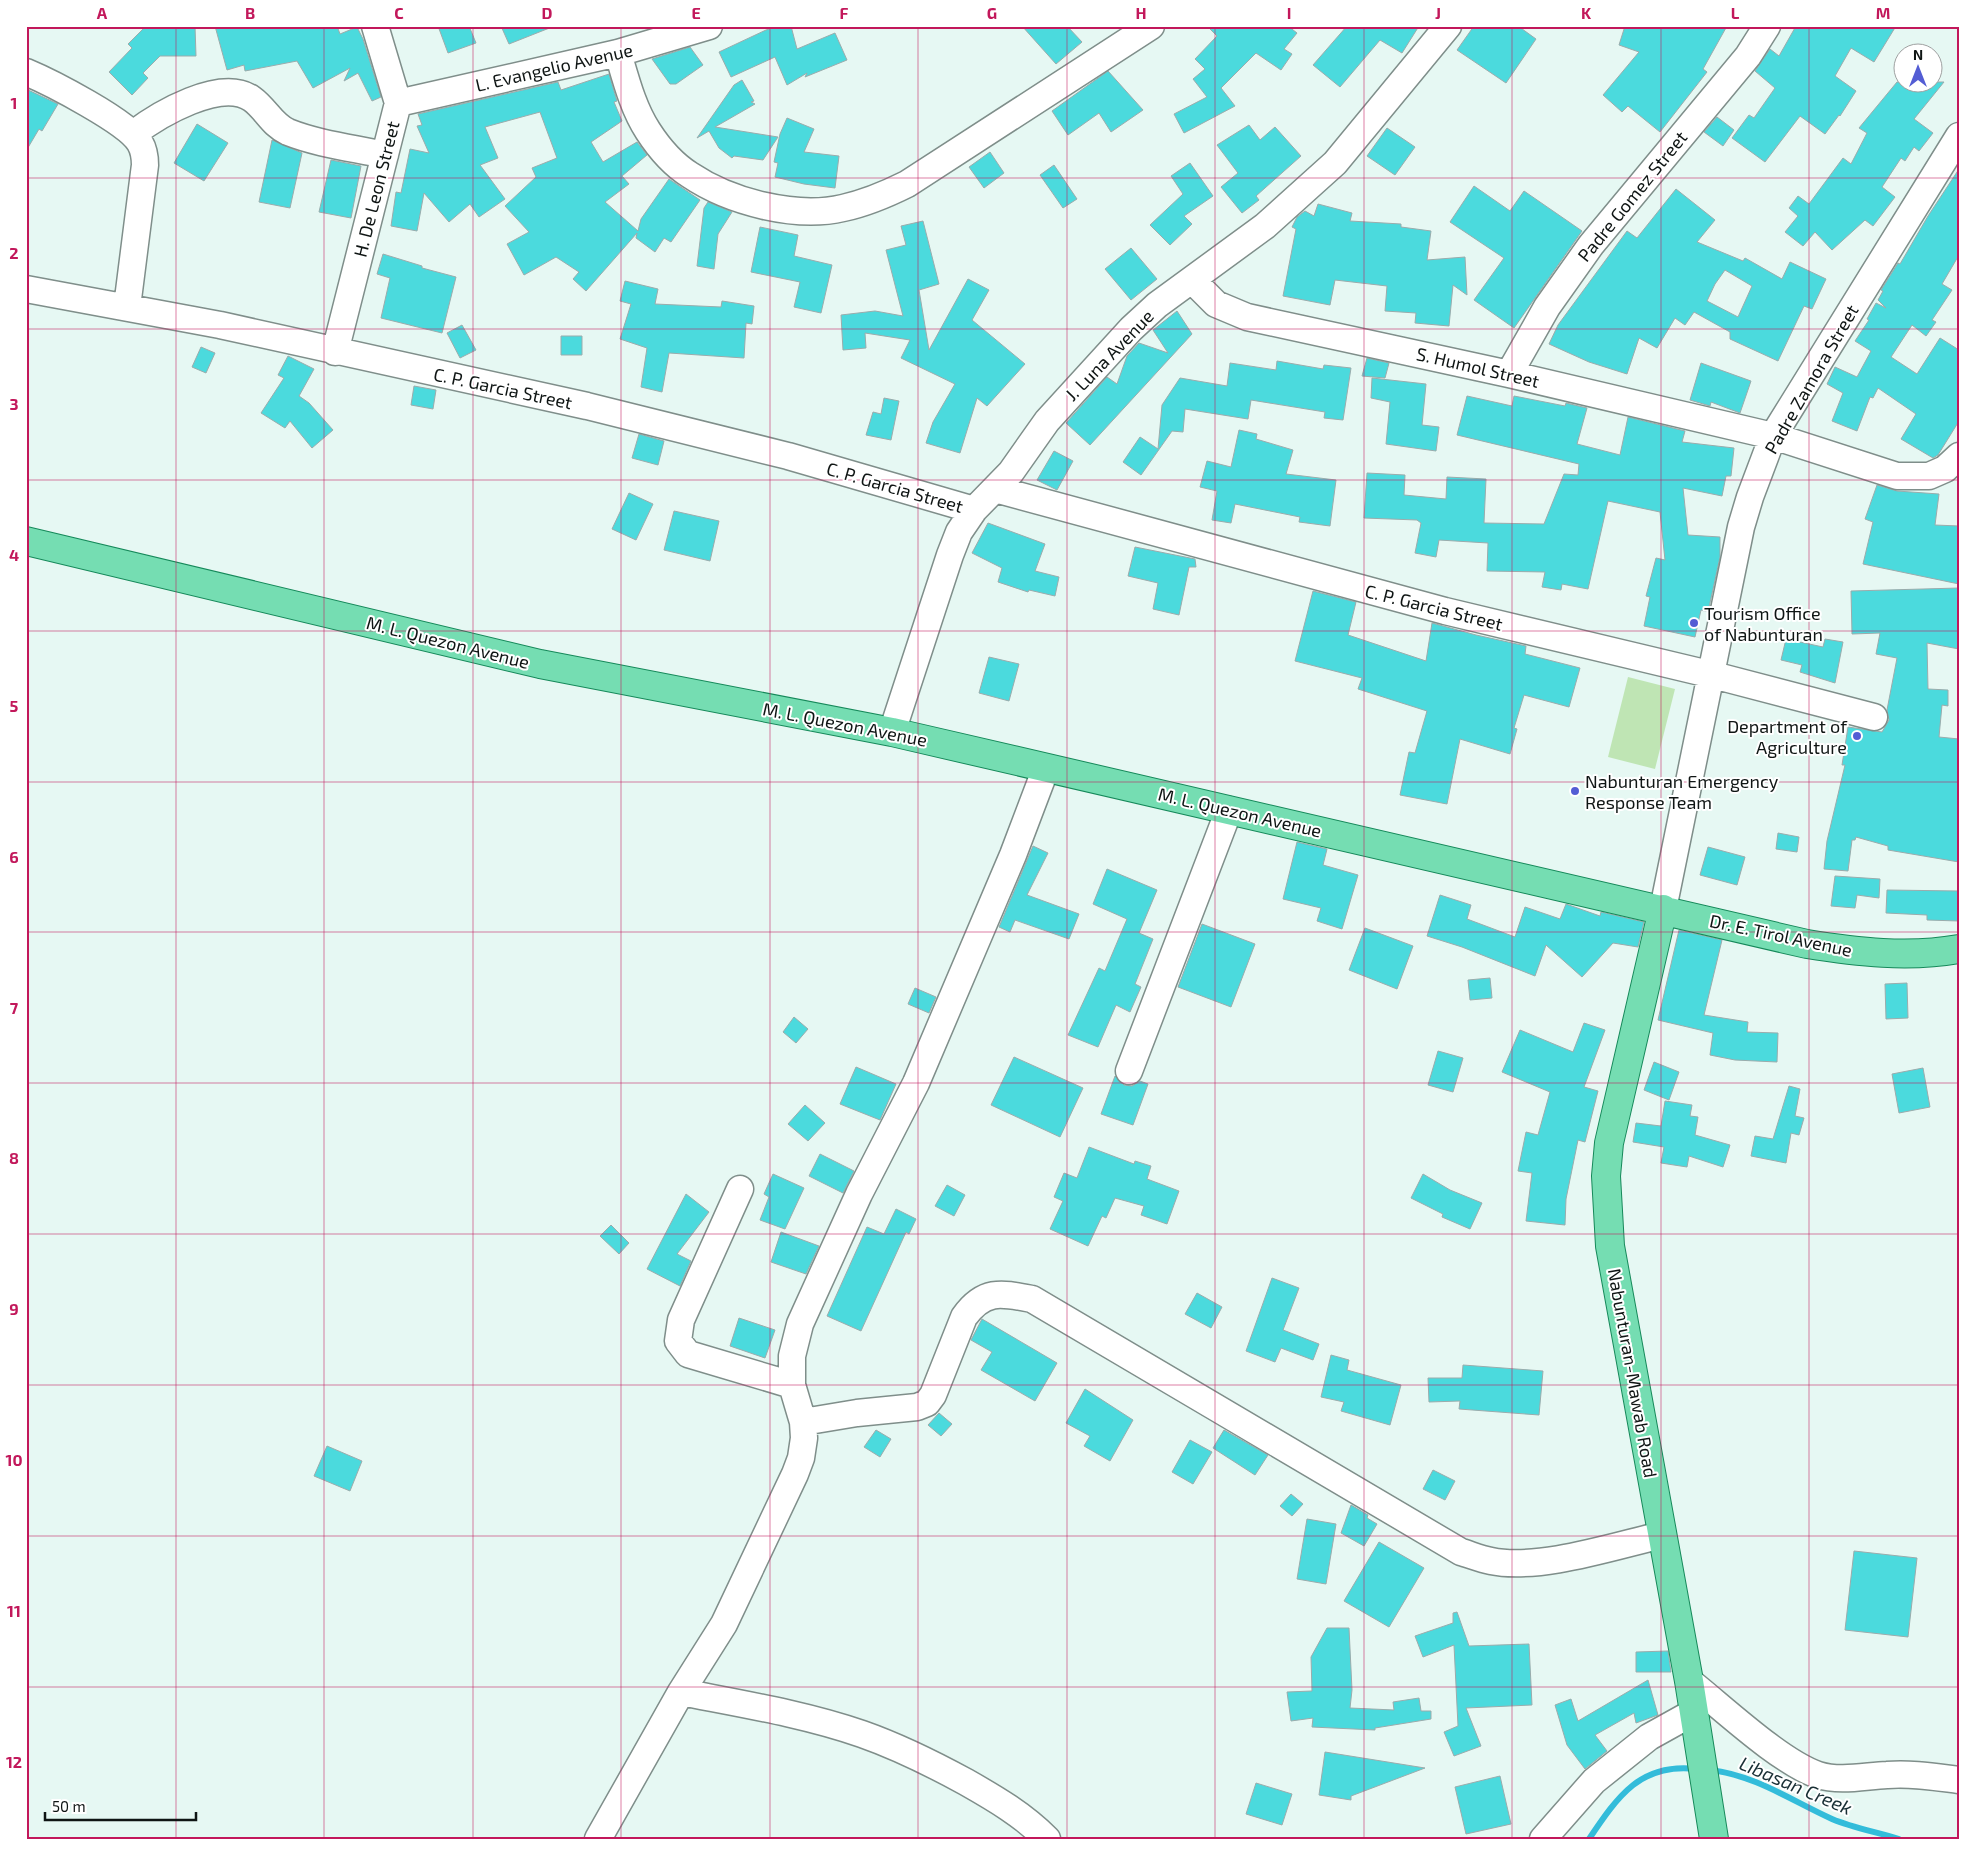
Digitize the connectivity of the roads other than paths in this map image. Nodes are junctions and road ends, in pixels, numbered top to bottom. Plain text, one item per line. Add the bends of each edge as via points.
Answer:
1 (375, 26) edge
2 (709, 26) edge
3 (1151, 26) edge
4 (1448, 26) edge
5 (1767, 26) edge
6 (618, 53) junction
7 (26, 72) edge
8 (398, 103) junction
9 (133, 134) junction
10 (1959, 136) edge
11 (385, 155) junction
12 (1193, 281) junction
13 (26, 289) edge
14 (127, 307) junction
15 (335, 352) junction
16 (1509, 374) junction
17 (1774, 436) junction
18 (1959, 456) edge
19 (995, 490) junction
20 (974, 510) junction
21 (26, 541) edge
22 (1713, 675) junction
23 (1874, 717) dead end
24 (892, 732) junction
25 (1046, 768) junction
26 (1229, 810) junction
27 (1663, 909) junction
28 (1959, 949) edge
29 (1129, 1071) dead end
30 (740, 1189) dead end
31 (792, 1385) junction
32 (803, 1422) junction
33 (1662, 1535) junction
34 (1689, 1681) junction
35 (680, 1692) junction
36 (1694, 1712) junction
37 (1959, 1780) edge
38 (598, 1839) edge
39 (1047, 1839) edge
40 (1543, 1839) edge
41 (1714, 1839) edge

1 - 8 street, H. De Leon Street
2 - 6 street, L. Evangelio Avenue
3 - 6 street via 907,184 843,209 809,212 779,209 742,199 690,175 669,158 649,132 632,99
4 - 12 street, J. Luna Avenue via 1335,163 1265,226
5 - 16 street, Padre Gomez Street via 1748,56 1590,245 1547,307
6 - 8 street, L. Evangelio Avenue
7 - 9 street via 82,100
8 - 11 street, H. De Leon Street
9 - 11 street via 176,106 205,97 237,93 252,99 270,120 287,131
9 - 14 street via 144,153 145,165
10 - 17 street, Padre Zamora Street
11 - 15 street, H. De Leon Street
12 - 16 street, S. Humol Street via 1216,304 1247,317
12 - 19 street, J. Luna Avenue via 1131,329 1068,398
13 - 14 street, C. P. Garcia Street
14 - 15 street, C. P. Garcia Street
15 - 20 street, C. P. Garcia Street via 587,406 788,456
16 - 17 street, S. Humol Street
17 - 18 street, S. Humol Street via 1908,478 1929,476 1945,469
17 - 22 street, Padre Zamora Street via 1741,527
19 - 20 street, J. Luna Avenue
19 - 22 street, C. P. Garcia Street via 1445,611
20 - 24 street, J. Luna Avenue via 959,532 950,555
21 - 24 main road, M. L. Quezon Avenue via 540,664
22 - 23 street, C. P. Garcia Street
22 - 27 street, Padre Zamora Street
24 - 25 main road, M. L. Quezon Avenue
25 - 26 main road, M. L. Quezon Avenue
25 - 31 street via 1002,882 916,1083 800,1324 792,1356
26 - 27 main road, M. L. Quezon Avenue
26 - 29 street
27 - 28 main road, Dr. E. Tirol Avenue via 1839,949 1903,954
27 - 33 main road, Nabunturan-Mawab Road via 1615,1112 1606,1176 1610,1246
30 - 31 street via 681,1320 678,1340 688,1354
31 - 32 street
32 - 33 street via 927,1403 972,1305 987,1296 1004,1294 1032,1299 1462,1552 1492,1561 1515,1563 1559,1559
32 - 35 street via 801,1458 795,1474 724,1624
33 - 34 main road, Nabunturan-Mawab Road
34 - 36 main road, Nabunturan-Mawab Road
34 - 37 street via 1768,1745 1799,1766 1820,1775 1846,1778 1919,1775
35 - 38 street
35 - 39 street via 793,1714 862,1734 926,1760 993,1797 1027,1820
36 - 40 street via 1649,1737 1594,1781
36 - 41 main road, Nabunturan-Mawab Road

